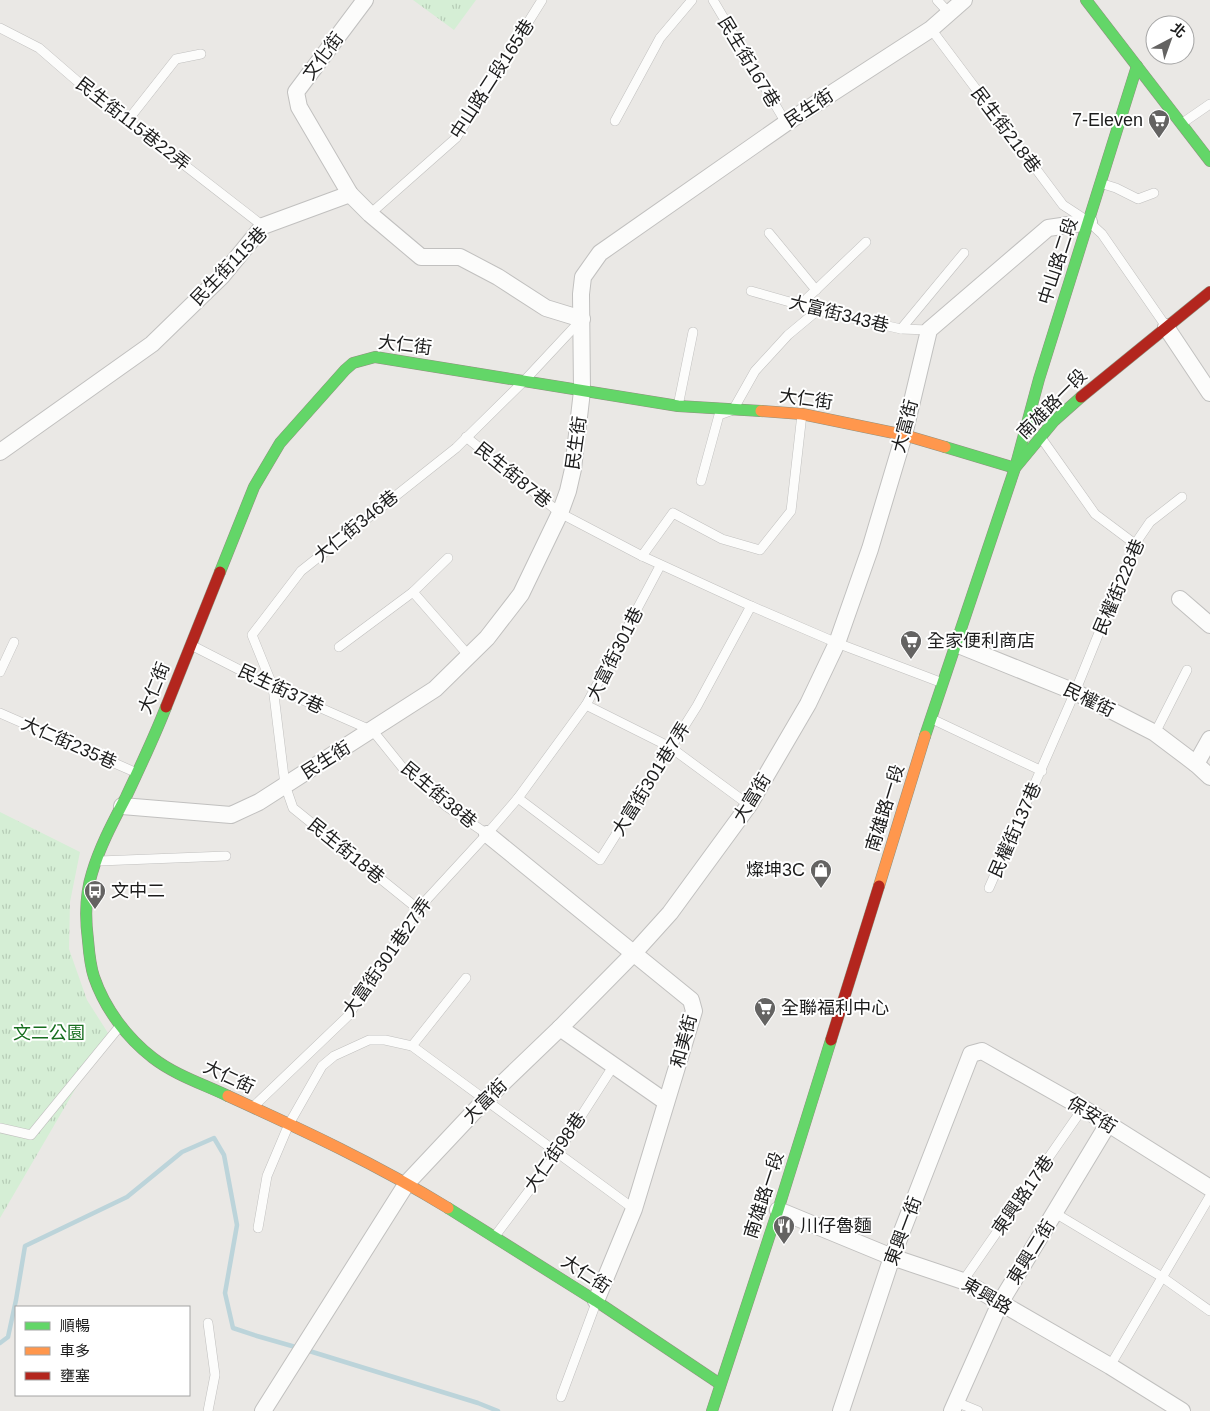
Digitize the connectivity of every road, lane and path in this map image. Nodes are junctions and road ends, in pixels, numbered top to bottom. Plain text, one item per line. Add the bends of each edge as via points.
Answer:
1 (365, 0) edge
2 (542, 0) edge
3 (692, 0) edge
4 (712, 0) edge
5 (937, 0) edge
6 (964, 0) edge
7 (1086, 0) edge
8 (949, 13) junction
9 (0, 28) edge
10 (930, 29) junction
11 (201, 54) dead end
12 (1137, 66) junction
13 (1210, 104) edge
14 (128, 120) junction
15 (615, 121) dead end
16 (786, 123) junction
17 (1181, 124) junction
18 (1210, 161) edge
19 (1100, 183) junction
20 (1154, 193) dead end
21 (350, 194) junction
22 (370, 214) junction
23 (1089, 222) junction
24 (263, 226) junction
25 (769, 233) dead end
26 (866, 242) dead end
27 (964, 253) dead end
28 (816, 290) junction
29 (751, 291) dead end
30 (1210, 292) edge
31 (800, 305) junction
32 (818, 310) junction
33 (582, 319) junction
34 (1166, 327) junction
35 (902, 329) junction
36 (929, 330) junction
37 (693, 332) dead end
38 (524, 381) junction
39 (582, 391) junction
40 (1210, 393) edge
41 (678, 406) junction
42 (733, 410) junction
43 (802, 414) junction
44 (904, 435) junction
45 (466, 437) junction
46 (1041, 437) junction
47 (0, 452) edge
48 (1015, 468) junction
49 (701, 481) dead end
50 (1182, 497) dead end
51 (560, 513) junction
52 (1135, 544) junction
53 (642, 556) junction
54 (448, 558) dead end
55 (660, 566) junction
56 (413, 592) junction
57 (1180, 598) dead end
58 (751, 606) junction
59 (1210, 625) edge
60 (14, 642) dead end
61 (836, 643) junction
62 (956, 644) junction
63 (190, 645) junction
64 (339, 647) dead end
65 (469, 656) junction
66 (1187, 670) dead end
67 (0, 672) edge
68 (942, 683) junction
69 (273, 687) junction
70 (1075, 692) junction
71 (586, 705) junction
72 (0, 713) edge
73 (932, 718) junction
74 (373, 731) junction
75 (1155, 733) junction
76 (1210, 739) edge
77 (670, 747) junction
78 (1196, 764) junction
79 (1042, 771) junction
80 (138, 774) junction
81 (1210, 777) edge
82 (285, 785) junction
83 (518, 798) junction
84 (122, 806) junction
85 (749, 806) junction
86 (487, 834) junction
87 (226, 856) dead end
88 (96, 861) junction
89 (989, 888) dead end
90 (418, 909) junction
91 (633, 954) junction
92 (466, 978) dead end
93 (120, 1026) junction
94 (560, 1028) junction
95 (412, 1046) junction
96 (971, 1054) joint
97 (614, 1065) junction
98 (485, 1100) junction
99 (666, 1102) junction
100 (254, 1107) junction
101 (1083, 1108) junction
102 (290, 1124) junction
103 (1108, 1124) junction
104 (0, 1128) edge
105 (558, 1152) junction
106 (407, 1183) junction
107 (1210, 1188) edge
108 (1210, 1196) edge
109 (634, 1209) junction
110 (778, 1210) junction
111 (1055, 1213) junction
112 (258, 1228) dead end
113 (494, 1236) junction
114 (892, 1257) junction
115 (1162, 1277) junction
116 (963, 1281) junction
117 (596, 1301) junction
118 (1000, 1304) junction
119 (1210, 1311) edge
120 (208, 1323) dead end
121 (1110, 1366) junction
122 (720, 1384) junction
123 (561, 1397) dead end
124 (954, 1406) edge
125 (208, 1411) edge
126 (263, 1411) edge
127 (712, 1411) edge
128 (840, 1411) edge
129 (978, 1411) edge
130 (1182, 1411) edge

1 - 21 street, 文化街 via 296,92 299,107
2 - 22 lane, 中山路二段165巷 via 456,138
3 - 15 lane via 660,38
4 - 16 lane, 民生街167巷
5 - 8 lane
6 - 8 street, 民生街
7 - 12 street
8 - 10 street, 民生街
9 - 14 lane, 民生街115巷22弄 via 39,48
10 - 16 street, 民生街
10 - 23 lane, 民生街218巷 via 1062,205
11 - 14 lane via 176,59
12 - 17 street
12 - 19 street, 中山路二段
13 - 17 lane
14 - 24 lane, 民生街115巷22弄
16 - 33 street, 民生街 via 600,253 583,277
17 - 18 street
19 - 20 lane via 1138,199
19 - 23 street, 中山路二段
21 - 22 street
21 - 24 street, 民生街115巷
22 - 33 street via 421,257 460,257 546,308
23 - 34 lane, 民生街218巷 via 1102,234
23 - 36 street via 1048,228
23 - 48 street, 中山路二段 via 1039,379
24 - 47 street, 民生街115巷 via 222,276 152,344
25 - 28 lane
26 - 28 lane
27 - 35 lane
28 - 31 lane
29 - 31 lane, 大富街343巷
30 - 34 street, 南雄路一段
31 - 32 lane, 大富街343巷
32 - 35 lane, 大富街343巷
32 - 42 lane via 788,335 755,371
33 - 38 lane, 大仁街346巷
33 - 39 street, 民生街
34 - 40 street
34 - 46 street, 南雄路一段 via 1084,394
35 - 36 lane, 大富街343巷
36 - 44 street, 大富街
37 - 41 lane
38 - 39 street, 大仁街
38 - 45 lane, 大仁街346巷
38 - 63 street, 大仁街 via 375,357 353,363 271,456 254,487
39 - 41 street, 大仁街
39 - 51 street, 民生街 via 573,469
41 - 42 street, 大仁街
42 - 43 street, 大仁街
42 - 49 lane via 720,415
43 - 44 street, 大仁街
43 - 53 lane via 791,511 760,550 722,539 673,513
44 - 48 street, 大仁街
44 - 61 street, 大富街 via 870,548
45 - 51 lane, 民生街87巷
45 - 69 lane, 大仁街346巷 via 301,571 252,635
46 - 48 street, 南雄路一段
46 - 52 lane via 1095,514
48 - 62 street, 南雄路一段
50 - 52 lane, 民權街228巷 via 1150,522
51 - 53 lane
51 - 65 street, 民生街 via 521,594
52 - 70 lane, 民權街228巷
53 - 55 lane
54 - 56 lane
55 - 58 lane
55 - 71 lane, 大富街301巷
56 - 64 lane
56 - 65 lane
57 - 59 street
58 - 61 lane
58 - 77 lane, 大富街301巷7弄 via 697,706
60 - 67 lane
61 - 68 lane
61 - 85 street, 大富街 via 808,704
62 - 68 street, 南雄路一段
62 - 70 street, 民權街
63 - 69 lane, 民生街37巷
63 - 80 street, 大仁街
65 - 74 street, 民生街 via 435,689
66 - 75 lane
68 - 73 street, 南雄路一段
69 - 74 lane, 民生街37巷
69 - 82 lane, 大仁街346巷
70 - 75 street, 民權街
70 - 79 lane, 民權街137巷
71 - 77 lane, 大富街301巷
71 - 83 lane, 大富街301巷27弄
72 - 80 lane, 大仁街235巷
73 - 79 lane, 民權街137巷
73 - 110 street, 南雄路一段
74 - 82 street, 民生街
74 - 86 lane, 民生街38巷 via 402,767 446,806
75 - 78 street, 民權街
76 - 78 street
77 - 83 lane, 大富街301巷7弄 via 600,860
77 - 85 lane, 大富街301巷
78 - 81 street, 民權街
79 - 89 lane, 民權街137巷
80 - 84 street, 大仁街
82 - 84 street, 民生街 via 231,815
82 - 90 lane, 民生街18巷 via 293,808
83 - 86 lane, 大富街301巷27弄
84 - 88 street, 大仁街
85 - 91 street, 大富街 via 670,913
86 - 90 lane, 大富街301巷27弄
86 - 91 street, 和美街
87 - 88 lane
88 - 93 street, 大仁街 via 86,902 90,966 101,994
90 - 100 lane, 大富街301巷27弄 via 348,1016
91 - 94 street, 大富街
91 - 99 street, 和美街 via 691,1000 694,1011
92 - 95 lane
93 - 100 street, 大仁街 via 154,1059 172,1070
93 - 104 lane via 31,1135
94 - 97 street
94 - 98 street, 大富街
95 - 98 lane
95 - 102 lane via 369,1040 334,1056 322,1066
96 - 101 street, 保安街 via 982,1051
96 - 114 street, 東興一街
97 - 99 street
97 - 105 lane, 大仁街98巷
98 - 105 lane
98 - 106 street, 大富街
99 - 109 street, 和美街
100 - 102 street, 大仁街
101 - 103 street, 保安街
101 - 116 lane, 東興路17巷
102 - 106 street, 大仁街
102 - 112 lane via 267,1176
103 - 107 street, 保安街
103 - 111 street, 東興二街
105 - 109 lane
105 - 113 lane, 大仁街98巷
106 - 113 street, 大仁街
106 - 126 street, 大富街
108 - 115 lane
109 - 117 street, 和美街
110 - 114 street, 東興路
110 - 122 street, 南雄路一段
111 - 115 lane
111 - 118 street, 東興二街
113 - 117 street, 大仁街
114 - 116 street, 東興路
114 - 128 street, 東興一街
115 - 119 lane
115 - 121 lane
116 - 118 street, 東興路
117 - 122 street, 大仁街
117 - 123 lane
118 - 121 street, 東興路
118 - 124 street, 東興二街
120 - 125 lane via 215,1376
121 - 130 street, 東興路
122 - 127 street, 南雄路一段
124 - 129 lane

